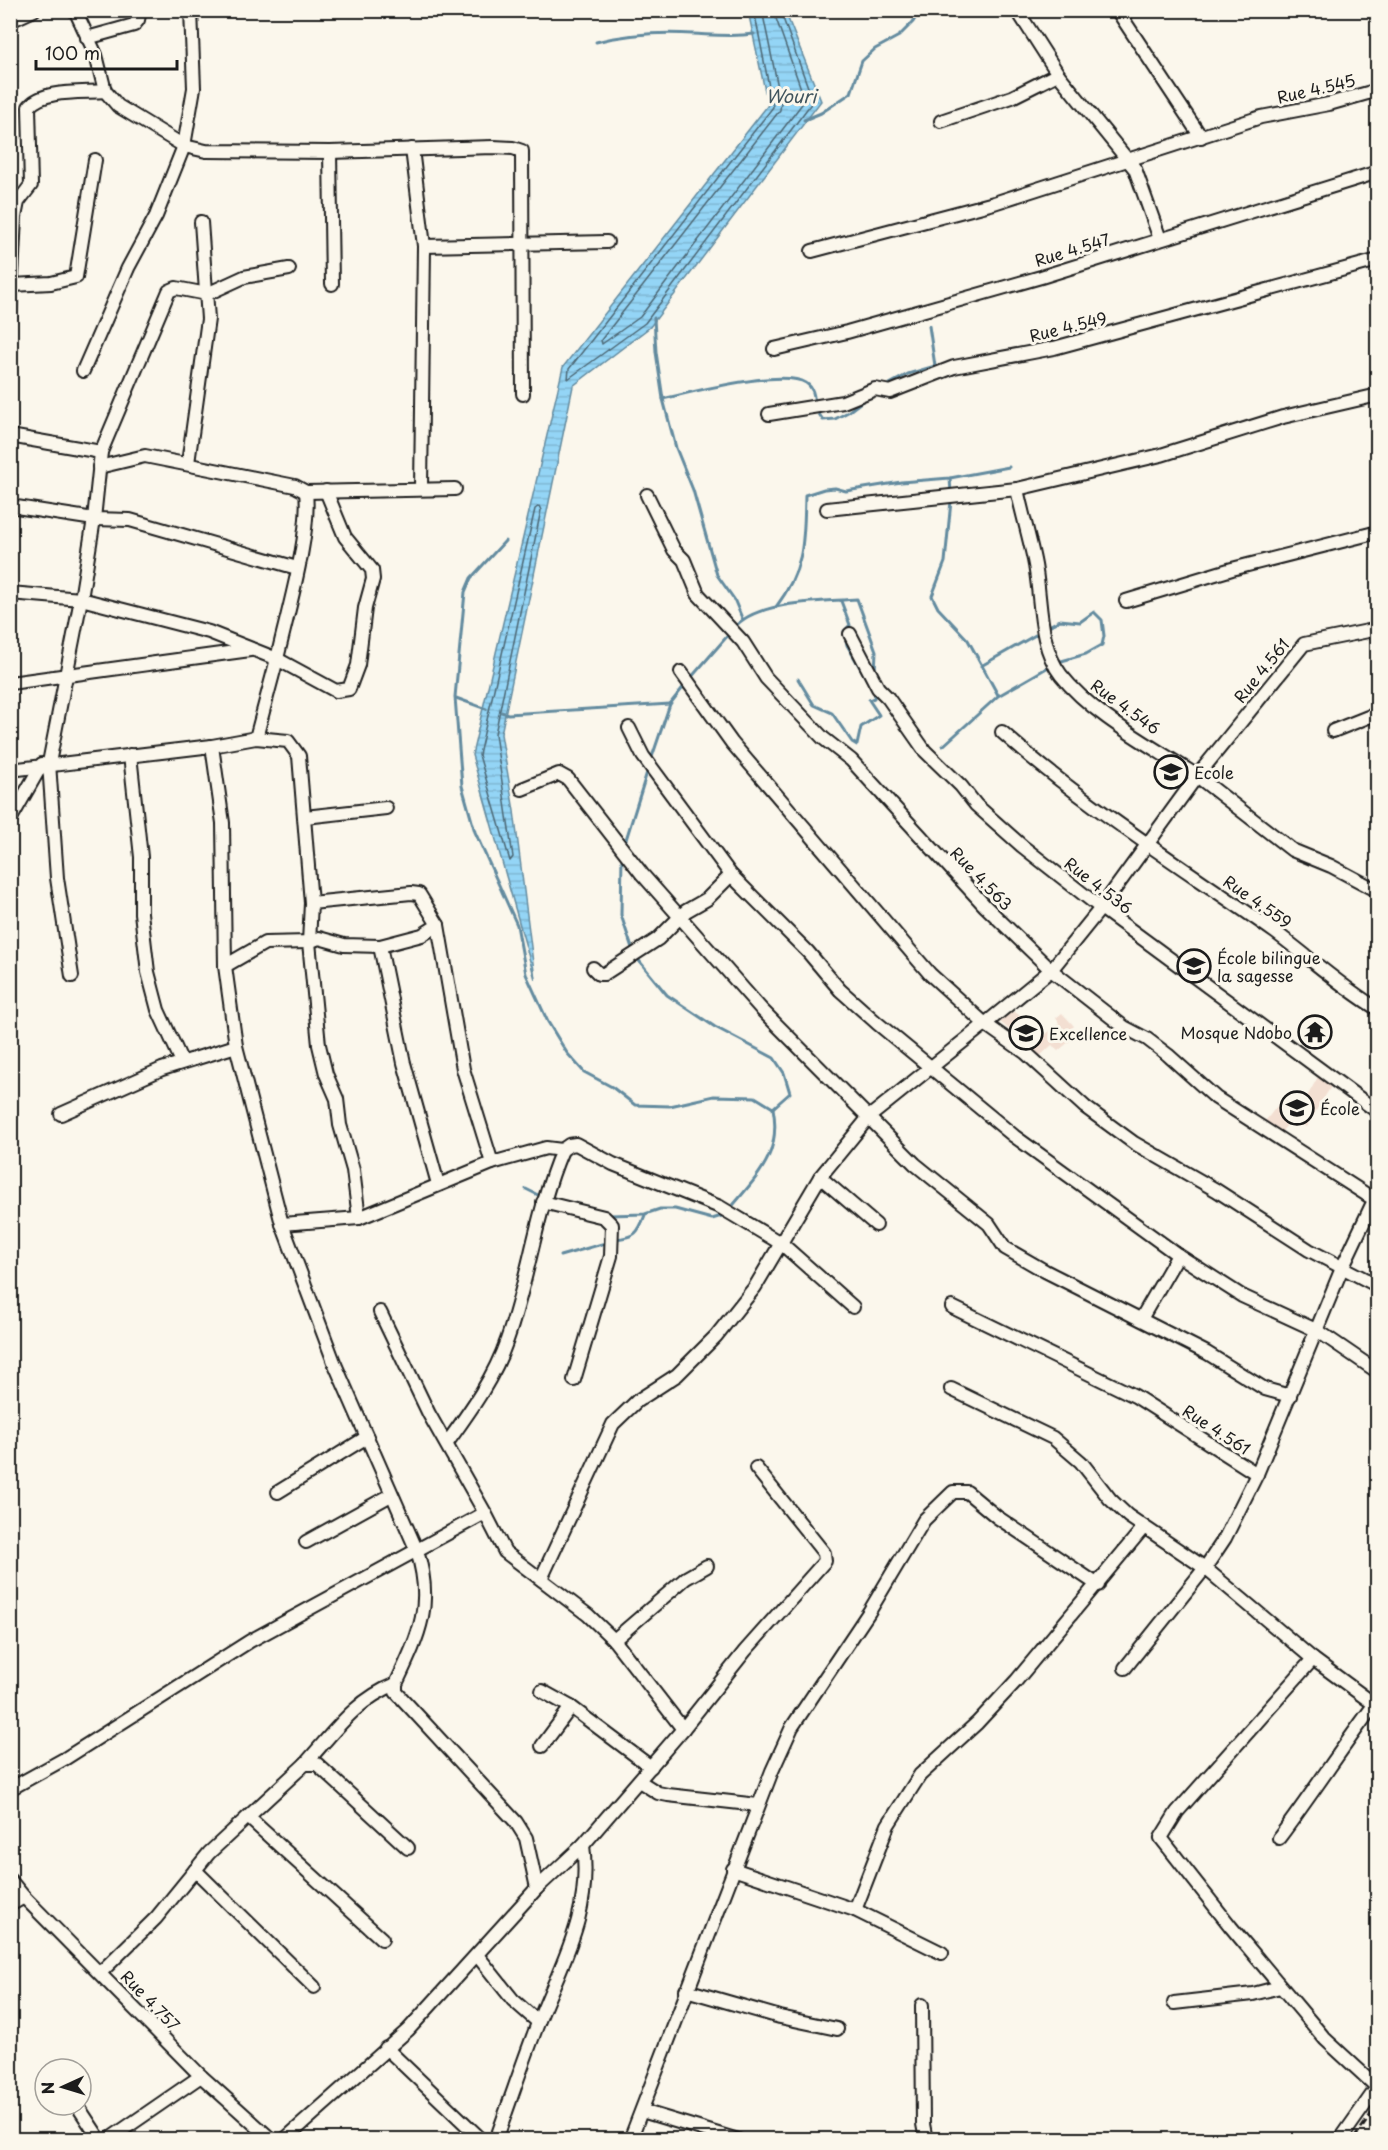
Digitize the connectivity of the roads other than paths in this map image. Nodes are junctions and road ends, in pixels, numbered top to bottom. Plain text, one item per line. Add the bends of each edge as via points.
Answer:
1 (34, 10) edge
2 (75, 10) edge
3 (140, 10) edge
4 (191, 10) edge
5 (1017, 10) edge
6 (1117, 10) edge
7 (10, 21) edge
8 (87, 38) junction
9 (1058, 74) junction
10 (1377, 90) edge
11 (105, 91) junction
12 (941, 122) dead end
13 (1201, 137) junction
14 (184, 146) junction
15 (412, 149) junction
16 (330, 152) junction
17 (95, 160) dead end
18 (1130, 161) junction
19 (1377, 172) edge
20 (201, 222) dead end
21 (1160, 239) junction
22 (523, 242) junction
23 (607, 242) dead end
24 (424, 246) junction
25 (812, 251) dead end
26 (1376, 264) edge
27 (289, 269) dead end
28 (332, 284) dead end
29 (12, 285) junction
30 (207, 294) junction
31 (10, 317) edge
32 (774, 349) dead end
33 (83, 371) dead end
34 (523, 394) dead end
35 (1377, 395) edge
36 (768, 414) dead end
37 (10, 436) edge
38 (101, 452) junction
39 (188, 463) junction
40 (99, 467) junction
41 (421, 489) junction
42 (455, 489) dead end
43 (1017, 489) junction
44 (326, 491) junction
45 (306, 492) junction
46 (647, 495) dead end
47 (10, 506) edge
48 (827, 509) dead end
49 (94, 519) junction
50 (1377, 532) edge
51 (297, 568) junction
52 (10, 593) edge
53 (81, 599) junction
54 (1126, 601) dead end
55 (1377, 629) edge
56 (850, 634) dead end
57 (251, 650) junction
58 (277, 659) junction
59 (681, 672) dead end
60 (68, 675) junction
61 (10, 683) edge
62 (1377, 713) edge
63 (629, 728) dead end
64 (1333, 731) dead end
65 (1002, 732) dead end
66 (256, 738) junction
67 (212, 746) junction
68 (130, 755) junction
69 (46, 764) junction
70 (10, 770) edge
71 (1197, 776) junction
72 (522, 789) dead end
73 (386, 808) dead end
74 (305, 817) junction
75 (10, 820) edge
76 (1146, 844) junction
77 (731, 875) junction
78 (1377, 891) edge
79 (311, 903) junction
80 (1101, 908) junction
81 (681, 915) junction
82 (438, 925) junction
83 (309, 942) junction
84 (380, 946) junction
85 (225, 966) junction
86 (593, 968) dead end
87 (1051, 970) junction
88 (72, 976) dead end
89 (1377, 1009) edge
90 (985, 1024) junction
91 (236, 1046) junction
92 (182, 1062) junction
93 (931, 1067) junction
94 (1377, 1112) edge
95 (61, 1114) dead end
96 (869, 1117) junction
97 (562, 1150) junction
98 (492, 1163) junction
99 (820, 1177) junction
100 (438, 1184) junction
101 (1376, 1198) edge
102 (543, 1203) junction
103 (359, 1218) junction
104 (282, 1224) junction
105 (876, 1225) dead end
106 (782, 1244) junction
107 (1178, 1255) junction
108 (1342, 1268) junction
109 (1377, 1286) edge
110 (952, 1306) dead end
111 (853, 1307) dead end
112 (380, 1312) dead end
113 (1141, 1319) junction
114 (1318, 1331) junction
115 (1377, 1371) edge
116 (574, 1380) dead end
117 (951, 1389) dead end
118 (1290, 1396) junction
119 (368, 1437) junction
120 (447, 1443) junction
121 (756, 1468) dead end
122 (1257, 1474) junction
123 (278, 1492) dead end
124 (391, 1495) junction
125 (485, 1513) junction
126 (1144, 1527) junction
127 (306, 1542) dead end
128 (417, 1551) junction
129 (707, 1566) dead end
130 (1205, 1568) junction
131 (541, 1579) junction
132 (1098, 1585) junction
133 (614, 1640) junction
134 (1313, 1659) junction
135 (1125, 1668) dead end
136 (396, 1684) junction
137 (542, 1691) dead end
138 (1376, 1706) edge
139 (571, 1707) junction
140 (683, 1729) junction
141 (542, 1746) dead end
142 (304, 1764) junction
143 (651, 1767) junction
144 (639, 1781) junction
145 (10, 1789) edge
146 (758, 1805) junction
147 (248, 1817) junction
148 (1279, 1838) dead end
149 (583, 1845) junction
150 (408, 1848) dead end
151 (733, 1869) junction
152 (195, 1870) junction
153 (10, 1880) edge
154 (537, 1888) junction
155 (24, 1897) junction
156 (10, 1905) edge
157 (855, 1910) junction
158 (382, 1938) dead end
159 (942, 1953) dead end
160 (477, 1955) junction
161 (100, 1972) junction
162 (314, 1987) dead end
163 (1280, 1988) junction
164 (686, 1990) junction
165 (1174, 2003) dead end
166 (922, 2005) dead end
167 (538, 2022) junction
168 (837, 2029) dead end
169 (386, 2048) junction
170 (201, 2076) junction
171 (1377, 2086) edge
172 (642, 2111) junction
173 (85, 2117) edge
174 (100, 2139) edge
175 (108, 2139) edge
176 (272, 2139) edge
177 (284, 2139) edge
178 (482, 2139) edge
179 (496, 2139) edge
180 (630, 2139) edge
181 (738, 2139) edge
182 (926, 2139) edge
183 (1340, 2139) edge

1 - 7 street
2 - 8 street
3 - 8 street via 134,25
4 - 14 street via 194,87
5 - 9 street
6 - 13 street
8 - 11 street via 96,55
9 - 12 street via 1012,97
9 - 18 street
10 - 13 street, Rue 4.545 via 1262,117
11 - 14 street via 118,106
11 - 29 street via 56,95 34,100 28,107 32,185 18,202 15,217
13 - 18 street, Rue 4.545
14 - 16 street via 206,151
14 - 33 street via 156,216 128,268
15 - 16 street
15 - 22 street via 493,147 522,151
15 - 24 street
16 - 28 street
17 - 29 street via 76,277
18 - 21 street
18 - 25 street, Rue 4.545 via 994,203
19 - 21 street, Rue 4.547
20 - 30 street
21 - 32 street, Rue 4.547 via 1041,277
22 - 23 street
22 - 24 street
22 - 34 street
24 - 41 street
26 - 36 street, Rue 4.549 via 1054,348 961,366 890,392 875,388 843,402
27 - 30 street via 244,277
29 - 31 street
30 - 38 street via 176,288 165,297
30 - 39 street via 208,319
35 - 43 street via 1283,417 1161,455
37 - 38 street
38 - 40 street
39 - 40 street via 145,456
39 - 45 street via 295,486
40 - 49 street
41 - 42 street
41 - 44 street
43 - 48 street
43 - 71 street, Rue 4.546 via 1034,560 1047,642 1061,675 1093,706
44 - 45 street
44 - 58 street via 345,537 372,570 358,665 349,688 336,691
45 - 51 street via 308,505
46 - 87 street, Rue 4.563 via 674,550 684,560 698,594 743,642 766,678 823,738 851,760 985,906
47 - 49 street
49 - 51 street via 130,520
49 - 53 street
50 - 54 street
51 - 58 street
52 - 53 street
53 - 57 street via 209,632
53 - 60 street
55 - 71 street, Rue 4.561 via 1304,644
56 - 80 street, Rue 4.536 via 878,688 936,764 1022,846
57 - 58 street
57 - 60 street
58 - 66 street
59 - 90 street via 732,742 930,974
60 - 61 street
60 - 69 street
62 - 64 street
63 - 77 street via 643,756
65 - 76 street, Rue 4.559 via 1033,760
66 - 67 street
66 - 74 street via 288,741 295,747
67 - 68 street
67 - 85 street via 223,823
68 - 69 street
68 - 92 street via 148,972 158,1010
69 - 70 street
69 - 75 street
69 - 88 street
71 - 76 street
71 - 78 street, Rue 4.546 via 1292,850
72 - 81 street via 563,775 591,805 642,874
73 - 74 street
74 - 79 street
76 - 80 street
76 - 89 street, Rue 4.559 via 1276,933
77 - 81 street via 707,899
77 - 93 street via 840,990
79 - 82 street via 419,894
79 - 83 street
80 - 87 street
80 - 94 street, Rue 4.536
81 - 86 street via 658,939 604,974
81 - 96 street via 762,1010
82 - 84 street via 422,935
82 - 98 street via 463,1070
83 - 84 street via 319,938 344,945
83 - 85 street via 265,943
83 - 103 street via 319,1045 337,1099
84 - 100 street via 404,1063
85 - 91 street
87 - 90 street
87 - 101 street, Rue 4.563 via 1124,1027 1168,1054 1216,1098
90 - 93 street
90 - 108 street via 1134,1143
91 - 92 street
91 - 104 street
92 - 95 street
93 - 96 street
93 - 107 street via 1014,1136
96 - 99 street
96 - 113 street via 915,1164 989,1224 1005,1248
97 - 98 street via 546,1148
97 - 102 street
97 - 106 street via 576,1144 614,1164 720,1207
98 - 100 street
99 - 105 street
99 - 106 street
100 - 103 street
101 - 108 street, Rue 4.561
102 - 116 street via 604,1217 612,1226 611,1256
102 - 120 street via 507,1342 483,1392
103 - 104 street
104 - 119 street via 334,1362
106 - 111 street
106 - 131 street via 755,1287 716,1336 677,1375 637,1401 612,1424
107 - 113 street
107 - 114 street via 1242,1296
108 - 109 street
108 - 114 street, Rue 4.561
110 - 122 street, Rue 4.561 via 1135,1396
112 - 120 street
113 - 118 street via 1265,1389
114 - 115 street
114 - 118 street, Rue 4.561
117 - 126 street via 1053,1438 1081,1462 1110,1499
118 - 122 street, Rue 4.561
119 - 123 street
119 - 124 street
120 - 125 street
121 - 140 street via 824,1553 825,1561 745,1651
122 - 130 street
124 - 127 street
124 - 128 street
125 - 128 street
125 - 131 street via 505,1552
126 - 130 street
126 - 132 street
128 - 136 street via 426,1590 422,1623
128 - 145 street via 250,1641 66,1758
129 - 133 street via 686,1578
130 - 134 street
130 - 135 street
131 - 133 street
132 - 146 street via 997,1517 967,1492 953,1492 924,1520 792,1727
132 - 157 street via 1016,1682 914,1783 888,1825
133 - 140 street
134 - 138 street
134 - 163 street via 1177,1812 1161,1838
136 - 142 street via 374,1693 351,1713
136 - 154 street via 400,1699 516,1822 526,1838
137 - 139 street
138 - 148 street via 1326,1768
139 - 141 street
139 - 143 street
140 - 143 street
142 - 147 street
142 - 150 street via 317,1764
143 - 144 street
144 - 146 street via 668,1796
144 - 149 street
146 - 151 street
147 - 152 street
147 - 158 street
149 - 154 street
149 - 167 street via 586,1889 581,1915
151 - 157 street
151 - 164 street
152 - 161 street via 156,1918
152 - 162 street
153 - 155 street, Rue 4.757
154 - 160 street
155 - 156 street
155 - 161 street, Rue 4.757
157 - 159 street
160 - 167 street via 513,2000
160 - 169 street via 408,2030
161 - 170 street, Rue 4.757
163 - 165 street
163 - 171 street via 1348,2063
164 - 168 street via 780,2018
164 - 172 street
166 - 182 street
167 - 179 street
169 - 177 street
169 - 178 street
170 - 175 street
170 - 176 street, Rue 4.757
171 - 183 street
172 - 180 street
172 - 181 street
173 - 174 street

